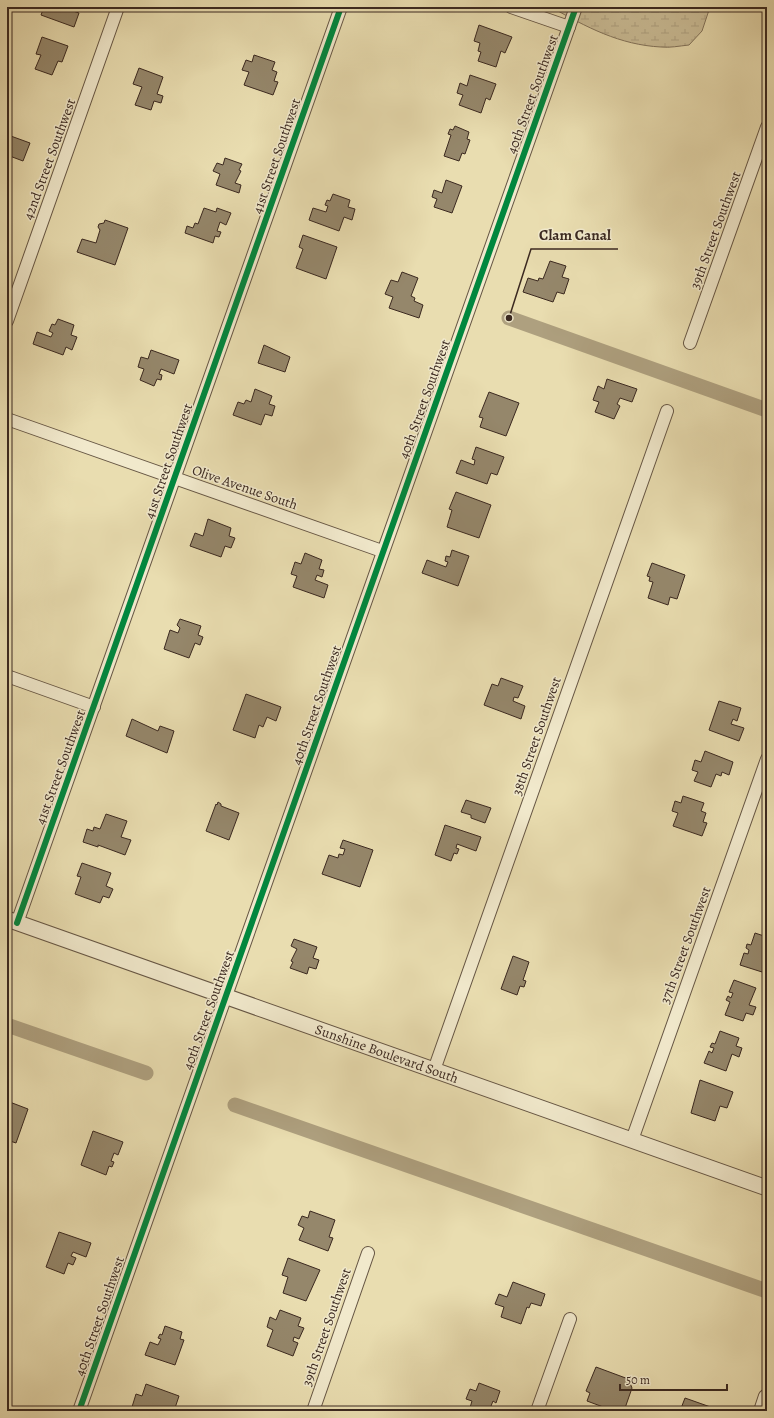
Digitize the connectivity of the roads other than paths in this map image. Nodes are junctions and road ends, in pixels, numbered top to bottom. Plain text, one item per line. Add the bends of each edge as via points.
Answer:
1 (118, 7) edge
2 (341, 7) edge
3 (511, 7) edge
4 (576, 7) edge
5 (568, 27) junction
6 (767, 127) edge
7 (7, 321) edge
8 (690, 343) dead end
9 (667, 411) dead end
10 (7, 418) edge
11 (175, 478) junction
12 (382, 551) junction
13 (7, 676) edge
14 (94, 707) junction
15 (767, 759) edge
16 (12, 921) edge
17 (225, 997) junction
18 (434, 1070) junction
19 (632, 1140) junction
20 (767, 1188) edge
21 (368, 1253) dead end
22 (570, 1319) dead end
23 (765, 1396) dead end
24 (78, 1411) edge
25 (313, 1411) edge
26 (537, 1411) edge
27 (760, 1411) edge

1 - 7 street, 42nd Street Southwest
2 - 11 street, 41st Street Southwest
3 - 5 street
4 - 5 street, 40th Street Southwest
5 - 12 street, 40th Street Southwest
6 - 8 street, 39th Street Southwest
9 - 18 street, 38th Street Southwest
10 - 11 street, Olive Avenue South
11 - 12 street, Olive Avenue South
11 - 14 street, 41st Street Southwest
12 - 17 street, 40th Street Southwest
13 - 14 street
14 - 16 street, 41st Street Southwest
15 - 19 street, 37th Street Southwest
16 - 17 street, Sunshine Boulevard South
17 - 18 street, Sunshine Boulevard South
17 - 24 street, 40th Street Southwest
18 - 19 street, Sunshine Boulevard South
19 - 20 street, Sunshine Boulevard South
21 - 25 street, 39th Street Southwest
22 - 26 street
23 - 27 street

